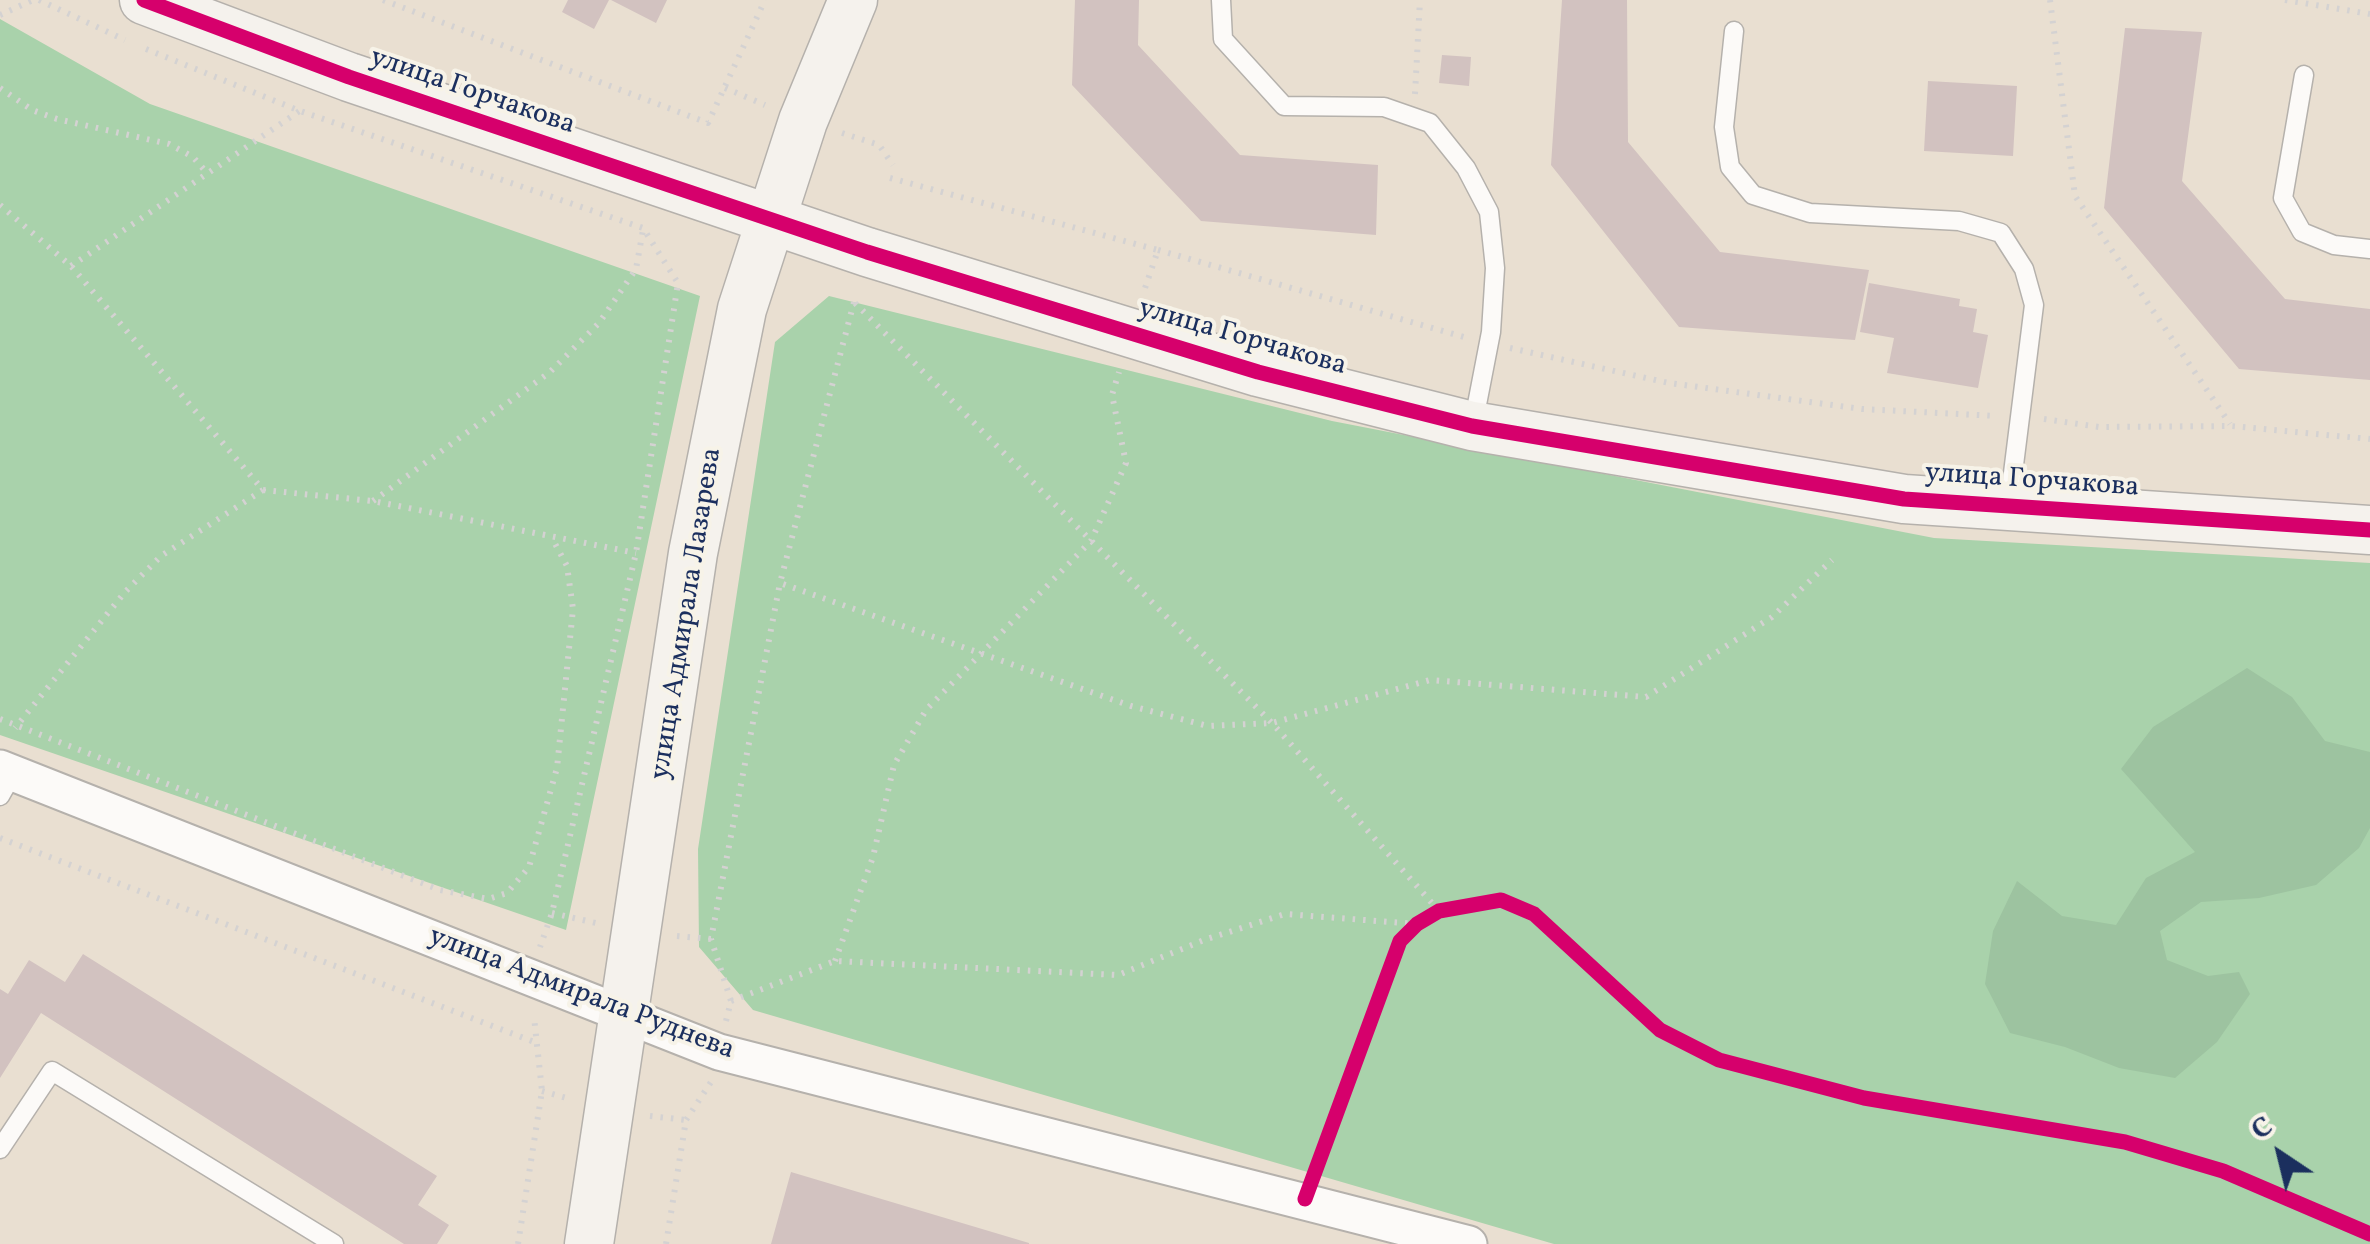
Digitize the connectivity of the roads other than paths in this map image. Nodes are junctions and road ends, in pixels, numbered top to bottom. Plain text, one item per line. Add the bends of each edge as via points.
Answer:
1 (144, 0) edge
2 (853, 0) edge
3 (1221, 0) edge
4 (1734, 32) dead end
5 (2304, 74) dead end
6 (769, 220) junction
7 (2370, 249) edge
8 (1472, 426) junction
9 (2009, 506) junction
10 (2370, 530) edge
11 (4, 779) edge
12 (627, 1016) junction
13 (0, 1148) edge
14 (334, 1244) edge
15 (589, 1244) edge
16 (1469, 1244) edge

1 - 6 street, улица Горчакова
2 - 6 street, улица Адмирала Лазарева
3 - 8 lane via 1222,40 1284,106 1384,107 1430,123 1466,168 1488,212 1495,268
4 - 9 lane via 1724,127 1730,166 1753,195 1810,213 1958,221 2001,233 2024,270 2034,305
5 - 7 lane via 2283,198 2302,232
6 - 8 street, улица Горчакова via 1130,334
6 - 12 street, улица Адмирала Лазарева via 742,309 693,554
8 - 9 street, улица Горчакова via 1904,499
9 - 10 street, улица Горчакова
11 - 12 street, улица Адмирала Руднева
12 - 15 street, улица Адмирала Лазарева
12 - 16 street, улица Адмирала Руднева via 719,1052
13 - 14 lane via 52,1071

